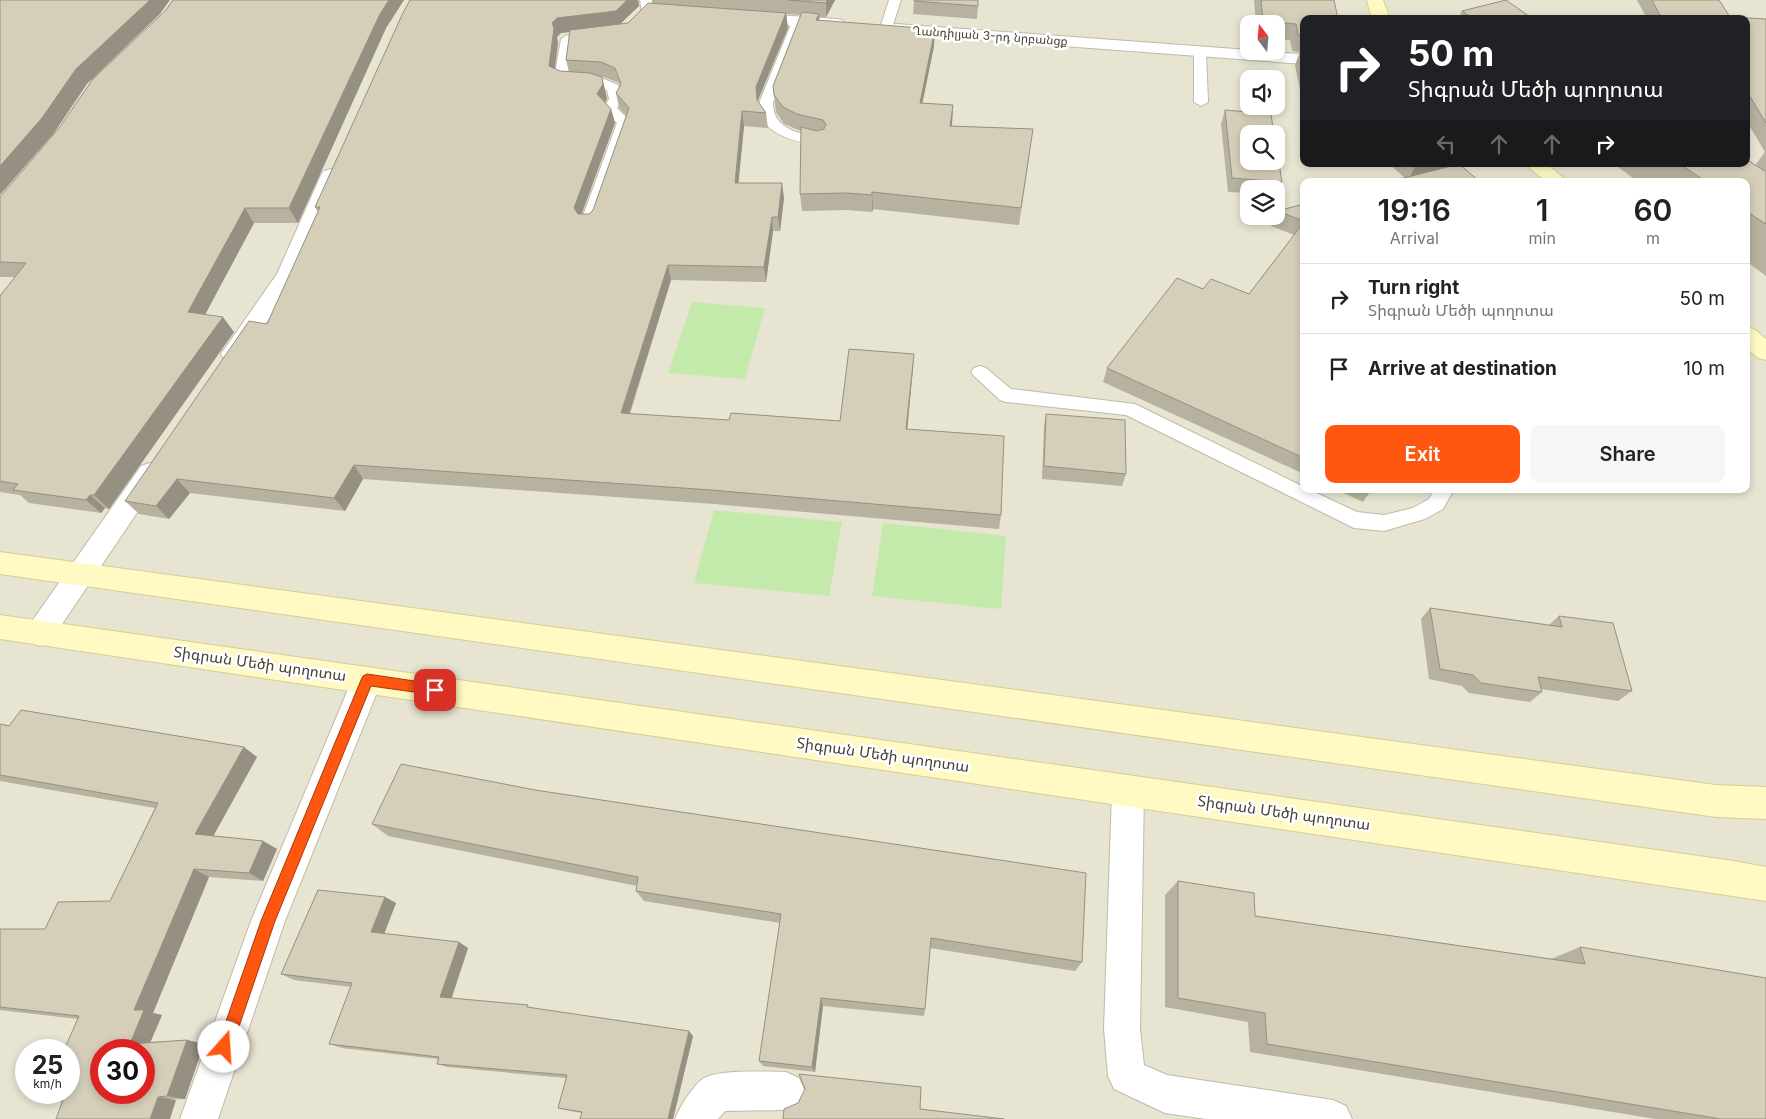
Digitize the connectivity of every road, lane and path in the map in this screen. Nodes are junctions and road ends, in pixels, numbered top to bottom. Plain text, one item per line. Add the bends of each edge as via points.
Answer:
1 (895, 0) edge
2 (1375, 0) edge
3 (646, 6) edge
4 (665, 12) edge
5 (1380, 15) edge
6 (732, 17) edge
7 (798, 22) junction
8 (632, 25) edge
9 (886, 28) junction
10 (585, 37) edge
11 (567, 40) joint
12 (1200, 51) junction
13 (1300, 58) edge
14 (1202, 102) dead end
15 (818, 142) edge
16 (340, 157) edge
17 (1539, 167) edge
18 (1553, 178) edge
19 (588, 224) edge
20 (1750, 338) edge
21 (1766, 352) edge
22 (980, 372) dead end
23 (219, 373) edge
24 (163, 454) edge
25 (1442, 493) edge
26 (0, 563) edge
27 (80, 574) junction
28 (0, 627) edge
29 (40, 633) junction
30 (367, 680) junction
31 (1128, 790) junction
32 (1766, 803) edge
33 (1766, 884) edge
34 (786, 1091) edge
35 (199, 1119) edge
36 (694, 1119) edge
37 (1333, 1119) edge

1 - 9 lane
2 - 5 main road
3 - 4 street
3 - 8 street
6 - 7 street, Ղանդիլյան 3-րդ նրբանցք
7 - 9 street, Ղանդիլյան 3-րդ նրբանցք
7 - 15 lane via 764,112 774,126
9 - 12 street, Ղանդիլյան 3-րդ նրբանցք
10 - 11 street
11 - 19 lane via 561,79 604,83 613,88 616,99 610,109 624,122
12 - 13 street, Ղանդիլյան 3-րդ նրբանցք
12 - 14 lane
16 - 23 street via 287,276
17 - 18 main road
20 - 21 main road
22 - 25 lane via 1006,395 1129,409 1354,520 1384,522 1418,514 1436,504
24 - 27 street
26 - 27 main road
27 - 29 street
27 - 32 main road via 1716,801
28 - 29 main road, Տիգրան Մեծի պողոտա
29 - 30 main road, Տիգրան Մեծի պողոտա
30 - 31 main road, Տիգրան Մեծի պողոտա
30 - 35 street via 268,921
31 - 33 main road, Տիգրան Մեծի պողոտա
31 - 37 street via 1122,1029 1127,1076 1165,1094
34 - 36 street via 716,1092

